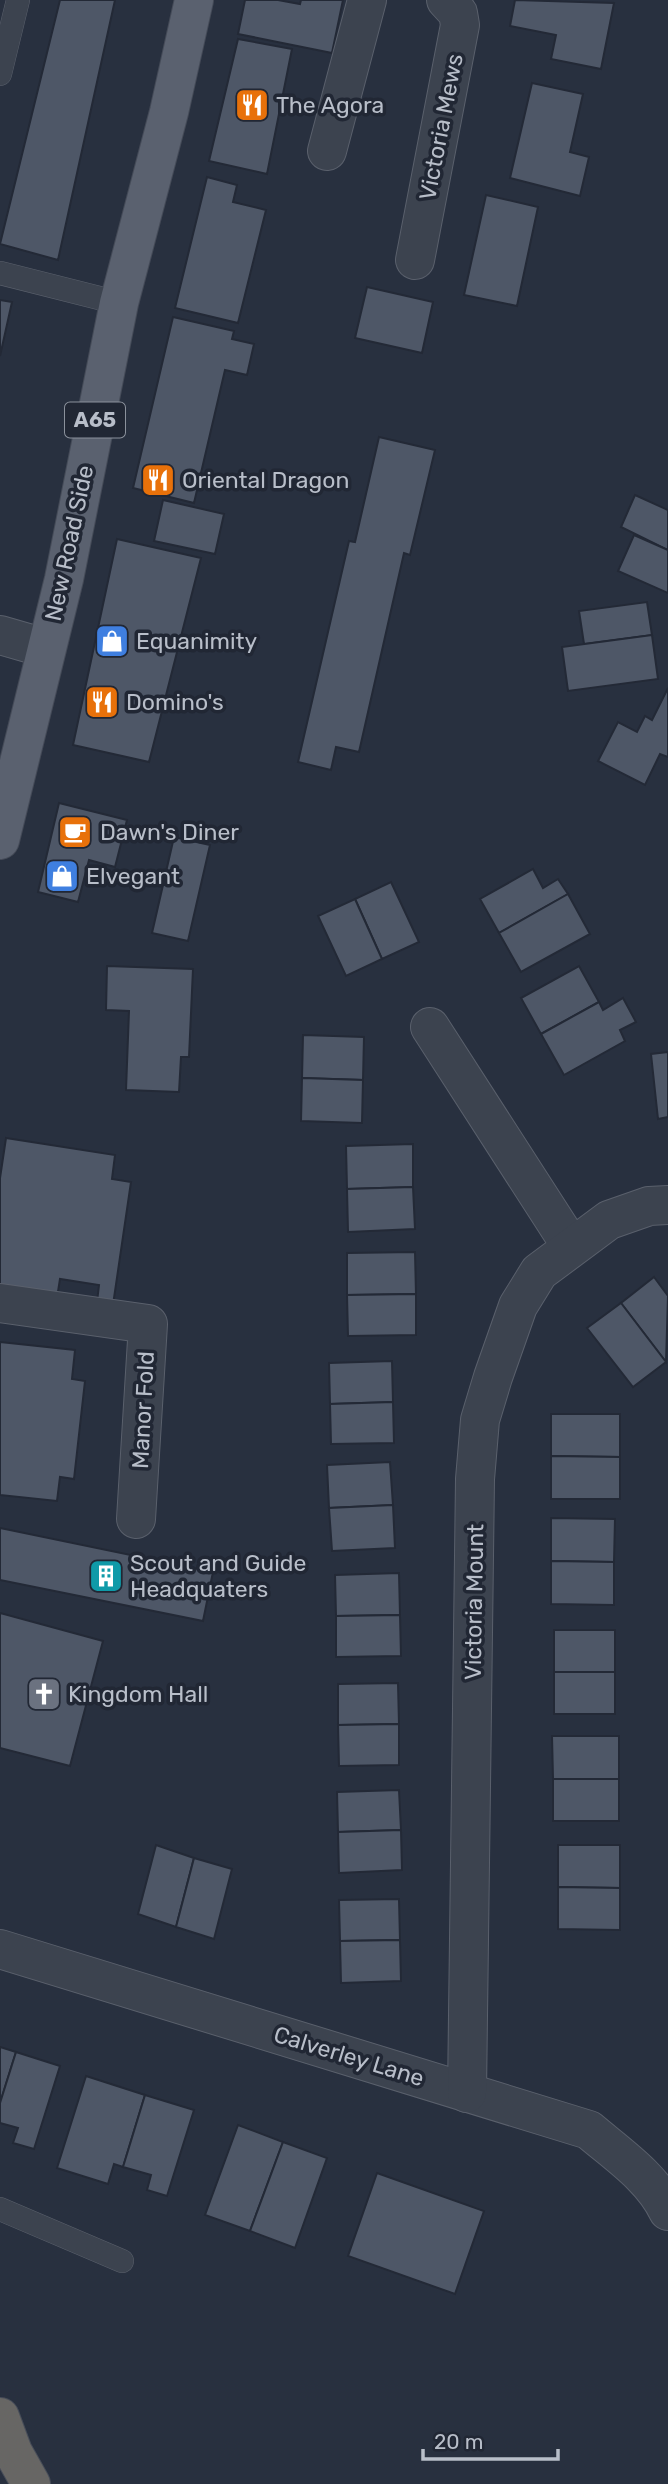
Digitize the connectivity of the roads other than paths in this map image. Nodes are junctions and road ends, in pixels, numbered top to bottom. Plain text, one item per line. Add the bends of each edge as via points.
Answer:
1 (18, 0) edge
2 (194, 0) edge
3 (367, 0) edge
4 (446, 0) edge
5 (0, 74) edge
6 (327, 151) dead end
7 (415, 260) dead end
8 (0, 273) edge
9 (120, 303) junction
10 (0, 635) edge
11 (45, 648) junction
12 (0, 840) edge
13 (429, 1027) dead end
14 (668, 1205) edge
15 (571, 1246) junction
16 (0, 1303) edge
17 (136, 1519) dead end
18 (0, 1949) edge
19 (467, 2093) junction
20 (666, 2202) edge
21 (0, 2209) edge
22 (122, 2261) dead end
23 (8, 2451) edge
24 (32, 2484) edge

1 - 5 lane
2 - 9 main road, New Road Side / A65
3 - 6 street
4 - 7 street, Victoria Mews via 458,13 460,25
8 - 9 lane
9 - 11 main road, New Road Side / A65 via 64,579
10 - 11 street
11 - 12 main road, New Road Side / A65
13 - 15 street
14 - 15 street, Victoria Mount via 649,1206 609,1220
15 - 19 street, Victoria Mount via 539,1272 518,1306 480,1420 475,1479
16 - 17 street, Manor Fold via 148,1324
18 - 19 street, Calverley Lane
19 - 20 street, Calverley Lane via 589,2130
21 - 22 lane
23 - 24 highway

